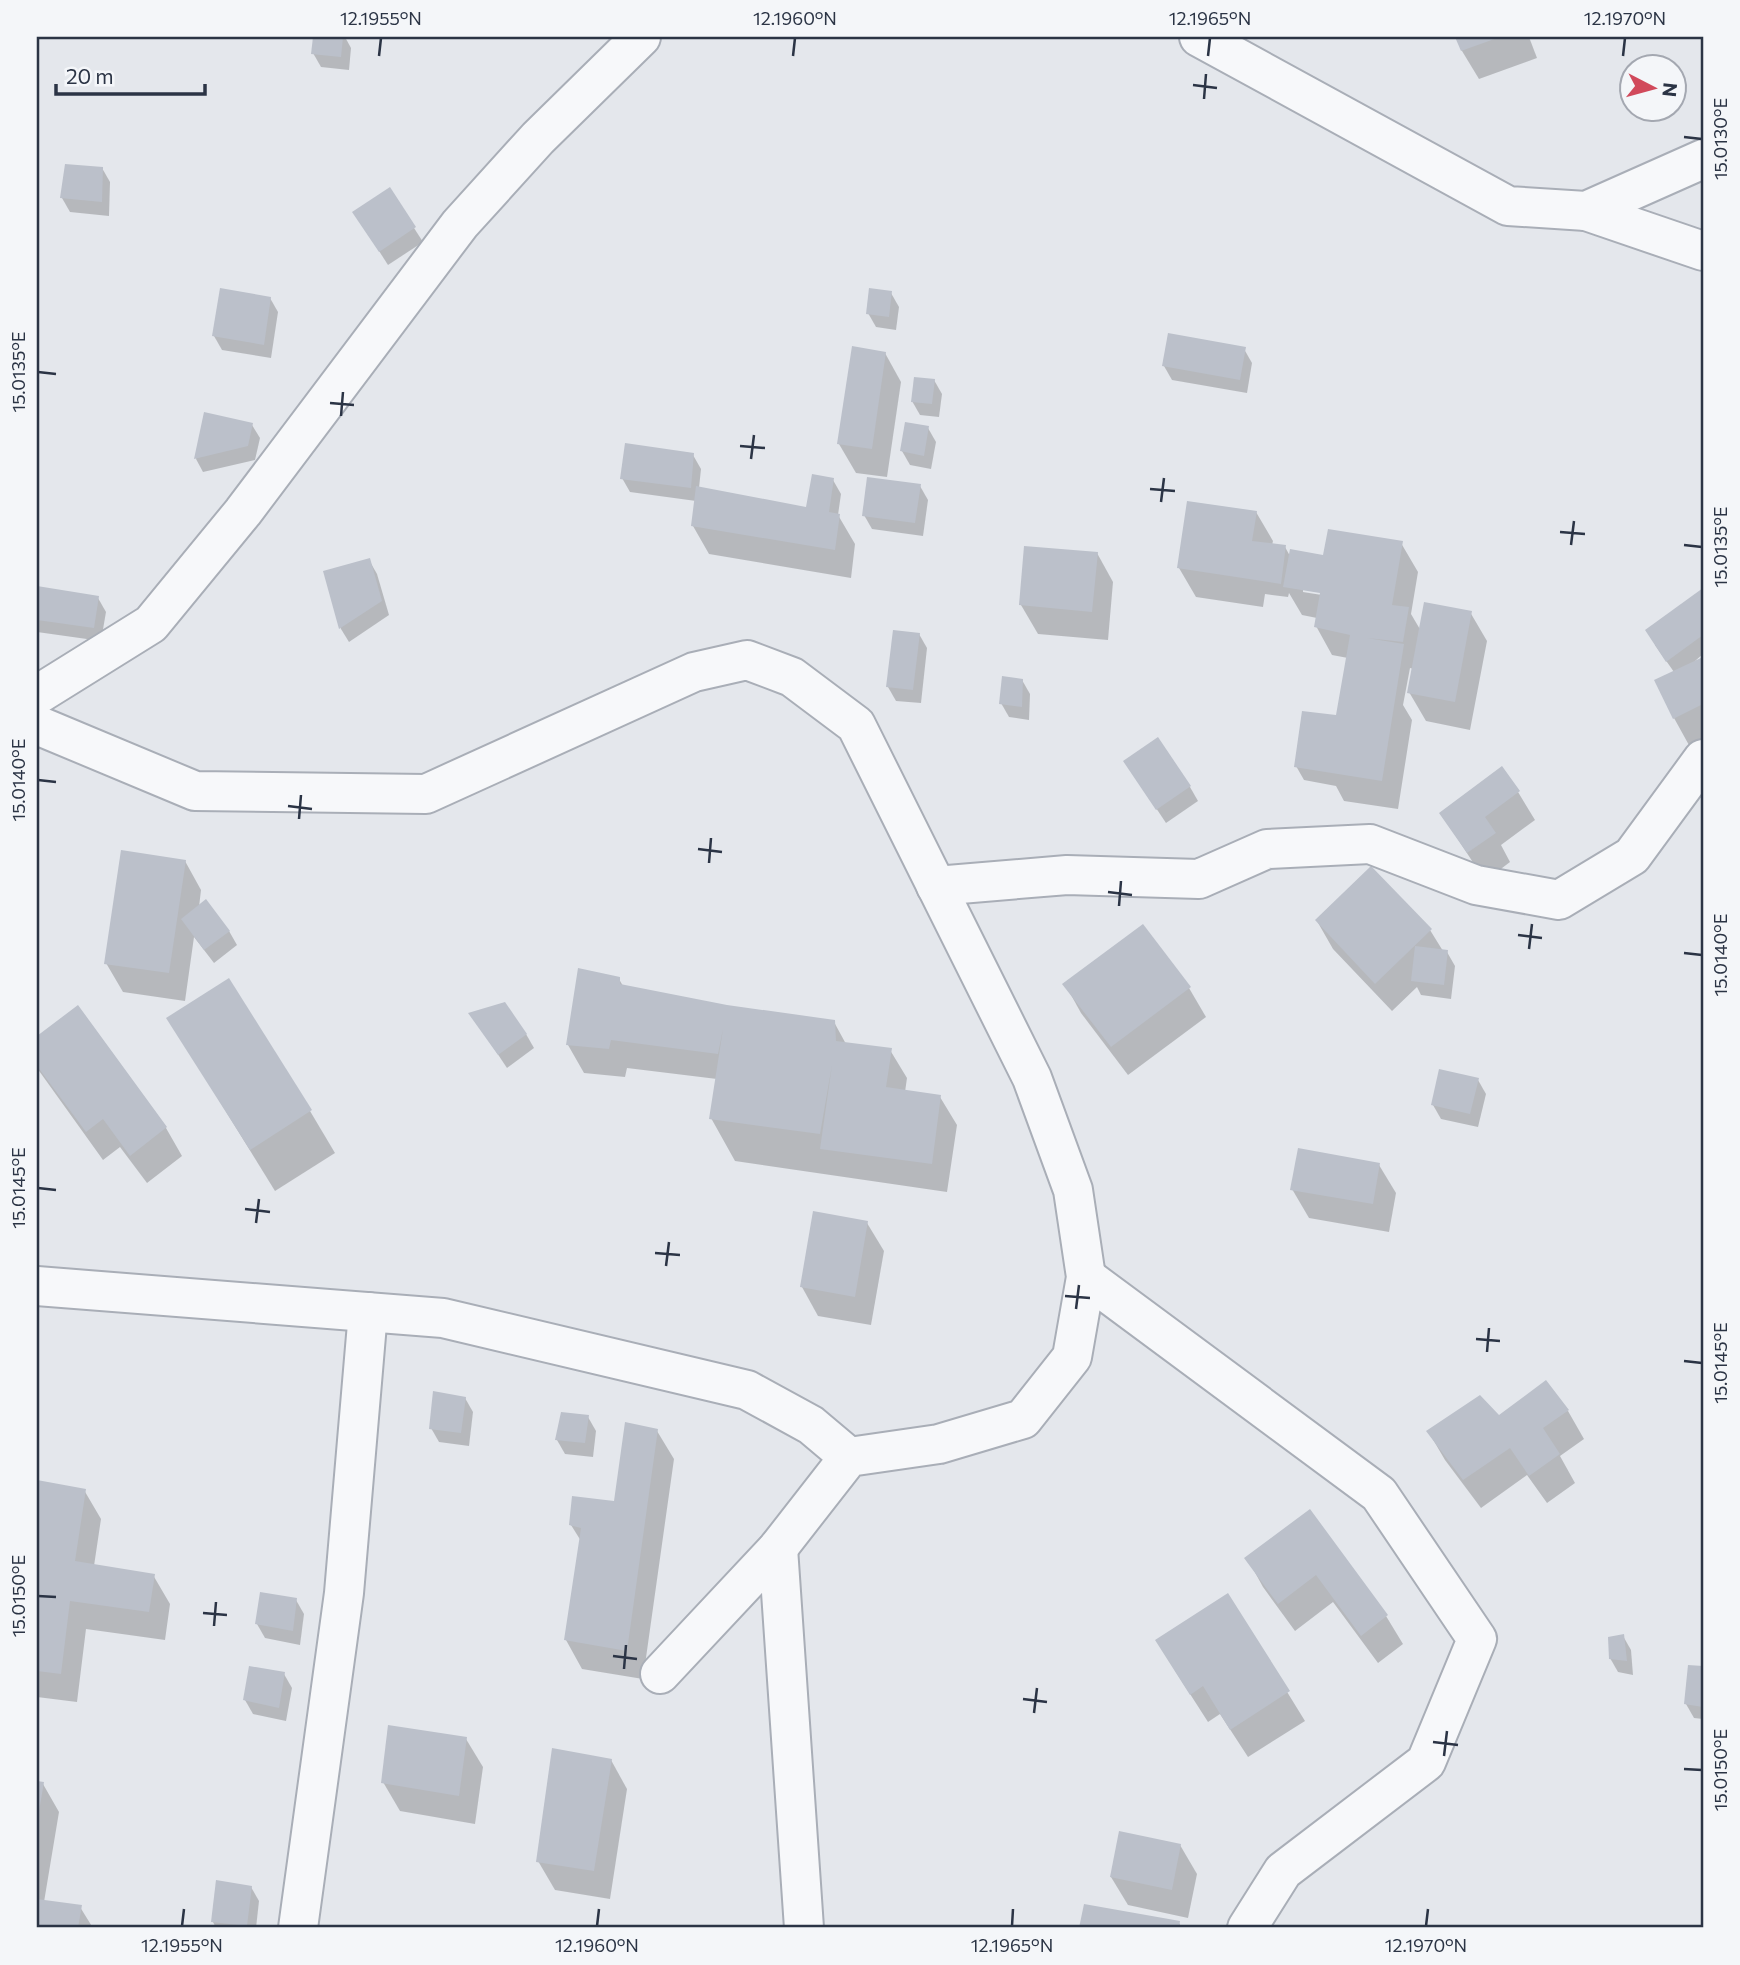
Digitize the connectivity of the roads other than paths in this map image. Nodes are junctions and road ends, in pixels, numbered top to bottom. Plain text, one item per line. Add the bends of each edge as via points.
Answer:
1 (641, 37) edge
2 (1199, 37) edge
3 (1703, 159) edge
4 (1586, 211) junction
5 (1703, 251) edge
6 (37, 695) edge
7 (37, 725) edge
8 (1703, 759) edge
9 (936, 886) junction
10 (1086, 1277) junction
11 (37, 1286) edge
12 (368, 1312) junction
13 (849, 1457) junction
14 (778, 1548) junction
15 (660, 1674) dead end
16 (298, 1928) edge
17 (804, 1928) edge
18 (1247, 1928) edge

1 - 6 street via 538,138 460,224 243,512 151,624
2 - 4 street via 1508,206
3 - 4 street
4 - 5 street
7 - 9 street via 195,791 426,794 694,672 747,660 792,677 856,725
8 - 9 street via 1632,856 1559,900 1476,885 1370,844 1267,849 1199,879 1067,875
9 - 10 street via 1032,1078 1073,1190
10 - 13 street via 1072,1357 1023,1419 939,1444
10 - 18 street via 1379,1494 1477,1639 1426,1762 1283,1871
11 - 12 street
12 - 13 street via 443,1318 747,1390 811,1425
12 - 16 street via 344,1593
13 - 14 street
14 - 15 street
14 - 17 street

